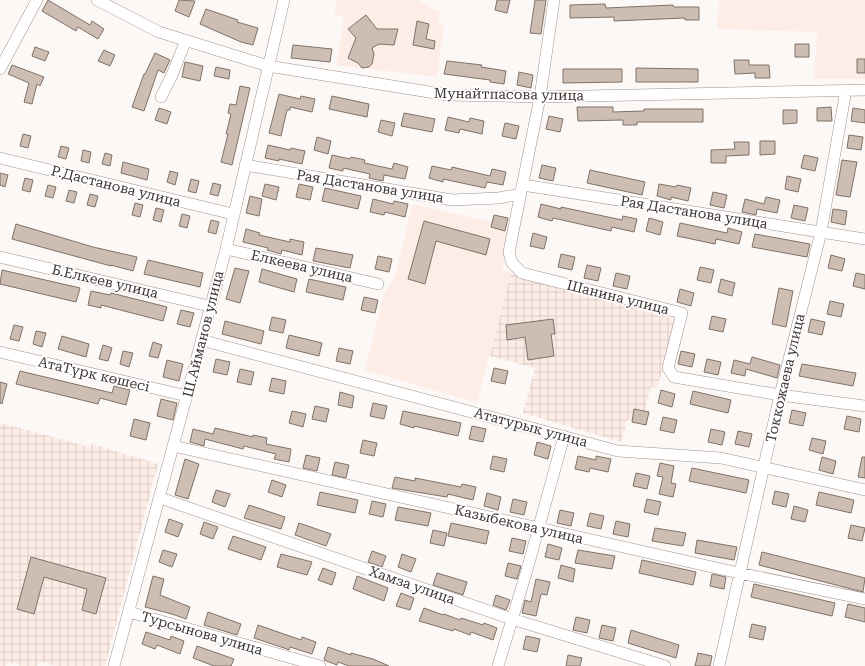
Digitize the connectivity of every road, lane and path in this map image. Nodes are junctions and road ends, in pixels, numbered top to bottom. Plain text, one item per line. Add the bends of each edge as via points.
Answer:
1 (37, 0) edge
2 (97, 0) edge
3 (284, 0) edge
4 (554, 0) edge
5 (186, 40) junction
6 (268, 66) junction
7 (0, 69) edge
8 (846, 90) junction
9 (865, 90) edge
10 (161, 97) dead end
11 (540, 97) junction
12 (0, 158) edge
13 (245, 165) junction
14 (522, 190) junction
15 (233, 214) junction
16 (821, 232) junction
17 (865, 239) edge
18 (226, 249) junction
19 (0, 257) edge
20 (378, 284) dead end
21 (209, 306) junction
22 (201, 340) junction
23 (0, 352) edge
24 (780, 394) junction
25 (187, 396) junction
26 (865, 406) edge
27 (564, 436) junction
28 (173, 446) junction
29 (764, 468) junction
30 (865, 490) edge
31 (160, 498) junction
32 (538, 528) junction
33 (739, 573) junction
34 (865, 599) edge
35 (129, 612) junction
36 (512, 619) junction
37 (114, 666) edge
38 (320, 666) edge
39 (498, 666) edge
40 (664, 666) edge
41 (719, 666) edge

1 - 7 street
2 - 5 street, Мунайтпасова улица via 159,32
3 - 6 street, Ш.Айманов улица
4 - 11 street
5 - 6 street, Мунайтпасова улица
5 - 10 street
6 - 11 street, Мунайтпасова улица via 448,95
6 - 13 street, Ш.Айманов улица
8 - 9 street, Мунайтпасова улица
8 - 11 street, Мунайтпасова улица
8 - 16 street, Токкожаева улица
11 - 14 street
12 - 15 street, Р.Дастанова улица
13 - 14 street, Рая Дастанова улица via 452,200 499,198
13 - 15 street, Ш.Айманов улица
14 - 16 street, Рая Дастанова улица
14 - 24 street, Шанина улица via 509,252 512,263 522,273 682,313 668,368 674,377
15 - 18 street, Ш.Айманов улица
16 - 17 street, Рая Дастанова улица
16 - 24 street, Токкожаева улица
18 - 20 street, Елкеева улица
18 - 21 street, Ш.Айманов улица
19 - 21 street, Б.Елкеев улица
21 - 22 street, Ш.Айманов улица
22 - 25 street, Ш.Айманов улица
22 - 27 street, Ататурык улица
23 - 25 street, АтаТүрк көшесі
24 - 26 street, Шанина улица
24 - 29 street, Токкожаева улица
25 - 28 street, Ш.Айманов улица
27 - 29 street, Ататурык улица via 618,451 720,458
27 - 32 street
28 - 31 street, Ш.Айманов улица
28 - 32 street, Казыбекова улица
29 - 30 street, Ататурык улица
29 - 33 street, Токкожаева улица
31 - 35 street, Ш.Айманов улица
31 - 36 street, Хамза улица
32 - 33 street, Казыбекова улица
32 - 36 street
33 - 34 street, Казыбекова улица
33 - 41 street, Токкожаева улица
35 - 37 street, Ш.Айманов улица
35 - 38 street, Турсынова улица
36 - 39 street
36 - 40 street, Хамза улица

